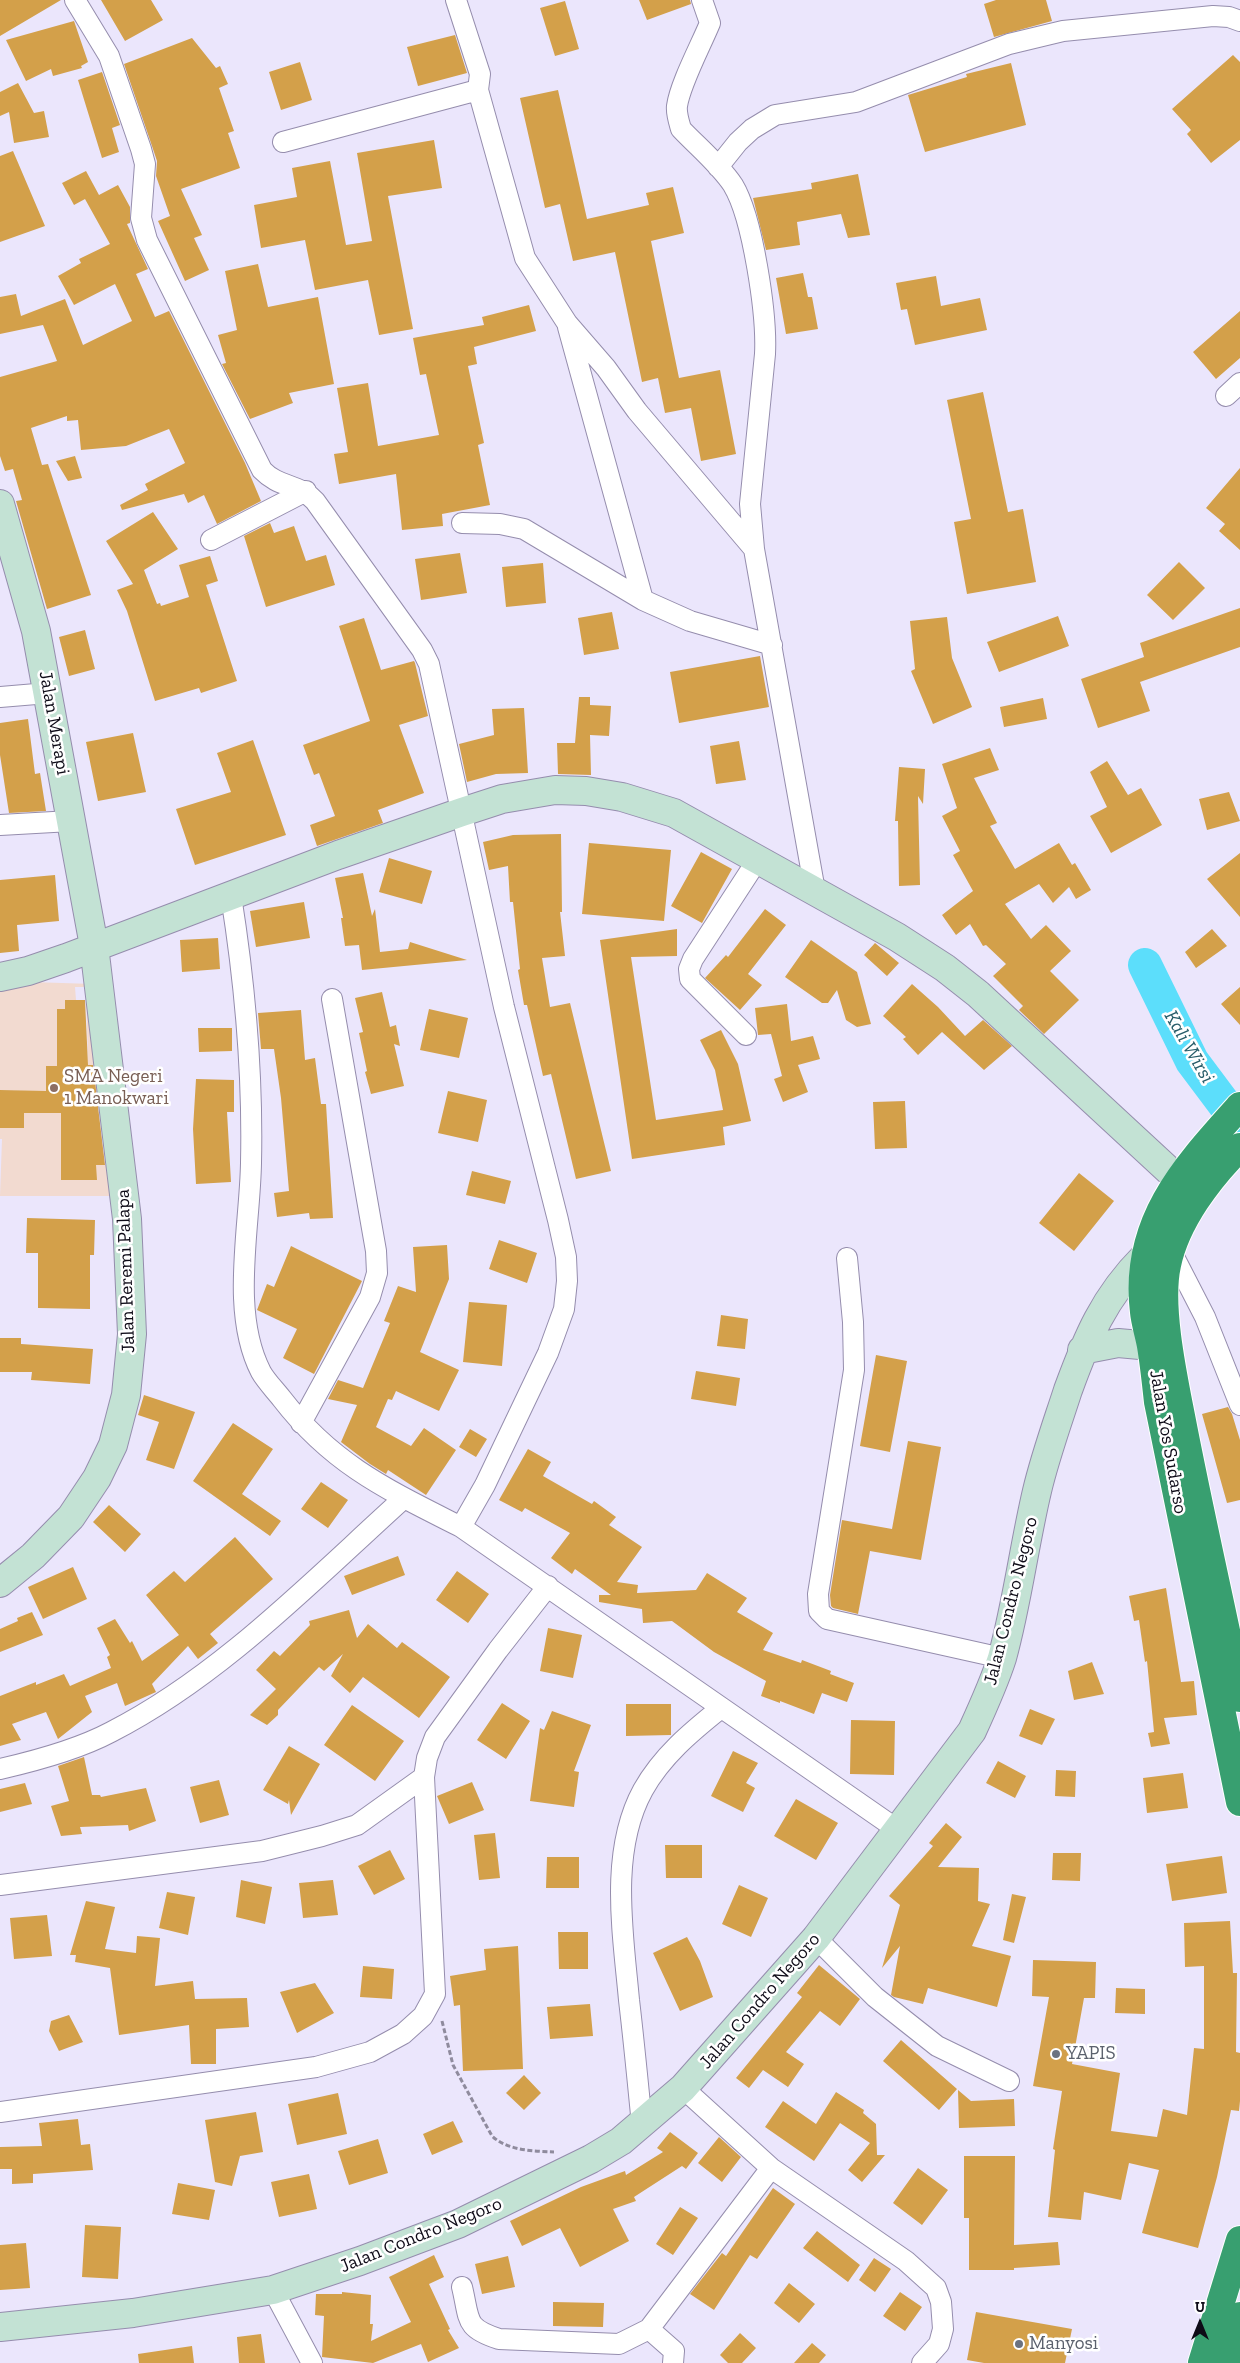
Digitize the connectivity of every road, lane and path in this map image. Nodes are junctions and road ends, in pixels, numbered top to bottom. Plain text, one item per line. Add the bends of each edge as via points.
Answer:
1 (75, 0) edge
2 (456, 0) edge
3 (702, 0) edge
4 (1240, 21) edge
5 (478, 90) junction
6 (283, 142) dead end
7 (718, 167) junction
8 (567, 323) junction
9 (306, 491) junction
10 (0, 504) edge
11 (462, 523) dead end
12 (211, 540) dead end
13 (754, 550) junction
14 (642, 600) junction
15 (772, 645) junction
16 (48, 693) junction
17 (0, 697) edge
18 (462, 812) junction
19 (72, 821) junction
20 (0, 825) edge
21 (758, 859) junction
22 (815, 891) junction
23 (231, 896) junction
24 (94, 946) junction
25 (0, 977) edge
26 (332, 999) dead end
27 (746, 1035) dead end
28 (1240, 1106) edge
29 (1232, 1155) edge
30 (1179, 1180) junction
31 (1171, 1251) junction
32 (1144, 1257) junction
33 (847, 1258) dead end
34 (1151, 1346) junction
35 (1082, 1350) junction
36 (1240, 1405) edge
37 (301, 1423) junction
38 (404, 1498) junction
39 (461, 1526) junction
40 (0, 1583) edge
41 (548, 1586) junction
42 (1217, 1634) junction
43 (1002, 1658) junction
44 (1240, 1698) edge
45 (721, 1708) junction
46 (0, 1769) edge
47 (424, 1776) junction
48 (1240, 1802) edge
49 (898, 1830) junction
50 (0, 1885) edge
51 (816, 1938) junction
52 (435, 1994) junction
53 (1009, 2081) dead end
54 (683, 2088) junction
55 (0, 2112) edge
56 (642, 2125) junction
57 (591, 2159) junction
58 (771, 2168) junction
59 (1240, 2240) edge
60 (462, 2287) dead end
61 (273, 2290) junction
62 (1240, 2316) edge
63 (0, 2327) edge
64 (649, 2328) junction
65 (1232, 2358) edge
66 (312, 2363) edge
67 (673, 2363) edge
68 (922, 2363) edge
69 (1202, 2363) edge

1 - 9 street via 110,56 141,149 145,164 141,218 146,240 262,470 269,478
2 - 5 street via 480,74
3 - 7 street via 710,23 676,107 681,128
4 - 7 street via 1213,16 1041,35 970,57 856,102 775,115 752,129
5 - 6 street
5 - 8 street via 525,258
7 - 13 street via 734,187 742,204 766,331 750,504
8 - 13 street
8 - 14 street
9 - 12 street
9 - 18 street via 429,664
10 - 16 street, Jalan Merapi via 36,631
11 - 14 street via 500,524 524,529
13 - 15 street
14 - 15 street via 690,621
15 - 22 street
16 - 17 street
16 - 19 street, Jalan Merapi
18 - 21 street via 502,799 555,790 586,791 622,797 674,814
18 - 23 street
18 - 39 street via 504,1007 558,1220 568,1281 564,1309 548,1353 485,1485
19 - 20 street
19 - 24 street, Jalan Merapi
21 - 22 street
21 - 27 street via 689,969 690,979
22 - 30 street via 897,937 952,973
23 - 24 street
23 - 37 street via 250,1044 251,1163 245,1316 261,1372
24 - 25 street via 28,971
24 - 40 street, Jalan Reremi Palapa via 127,1219 132,1334 126,1394 113,1445 97,1478 71,1518 34,1556
26 - 37 street via 376,1251 377,1274 370,1296
28 - 30 highway, Jalan Yos Sudarso via 1206,1143
29 - 31 highway, Jalan Yos Sudarso via 1184,1220
30 - 32 highway, Jalan Yos Sudarso via 1158,1216
31 - 36 street via 1205,1318
31 - 42 highway, Jalan Yos Sudarso via 1165,1284 1172,1373
32 - 34 highway, Jalan Yos Sudarso via 1144,1312
32 - 35 street, Jalan Condro Negoro via 1114,1290
33 - 43 street via 854,1370 818,1594 819,1611 827,1619
34 - 35 street via 1118,1343
34 - 42 highway, Jalan Yos Sudarso via 1158,1402
35 - 43 street, Jalan Condro Negoro via 1037,1489
37 - 38 street via 335,1455
38 - 39 street
38 - 46 street via 247,1639 174,1695 110,1733 34,1762
39 - 41 street
41 - 45 street
41 - 47 street via 435,1738
42 - 44 highway, Jalan Yos Sudarso
42 - 48 highway, Jalan Yos Sudarso
43 - 49 street, Jalan Condro Negoro via 972,1731
45 - 49 street
45 - 56 street via 666,1756 643,1790 628,1833 622,1870 623,1934
47 - 50 street via 357,1825 322,1836 262,1851
47 - 52 street
49 - 51 street, Jalan Condro Negoro
51 - 53 street via 875,1996 937,2046
51 - 54 street, Jalan Condro Negoro
52 - 55 street via 423,2016 403,2034 370,2052 316,2067
52 - 57 path via 452,2065 492,2136 498,2142 513,2147
54 - 56 street, Jalan Condro Negoro
54 - 58 street
56 - 57 street, Jalan Condro Negoro
57 - 61 street, Jalan Condro Negoro via 458,2224 360,2262
58 - 64 street
58 - 68 street via 906,2262 936,2288 941,2302 943,2328 939,2344
59 - 69 highway
60 - 64 street via 470,2322 476,2330 499,2338 619,2344
61 - 63 street, Jalan Condro Negoro via 133,2313
61 - 66 street
62 - 65 highway
64 - 67 street via 674,2351

